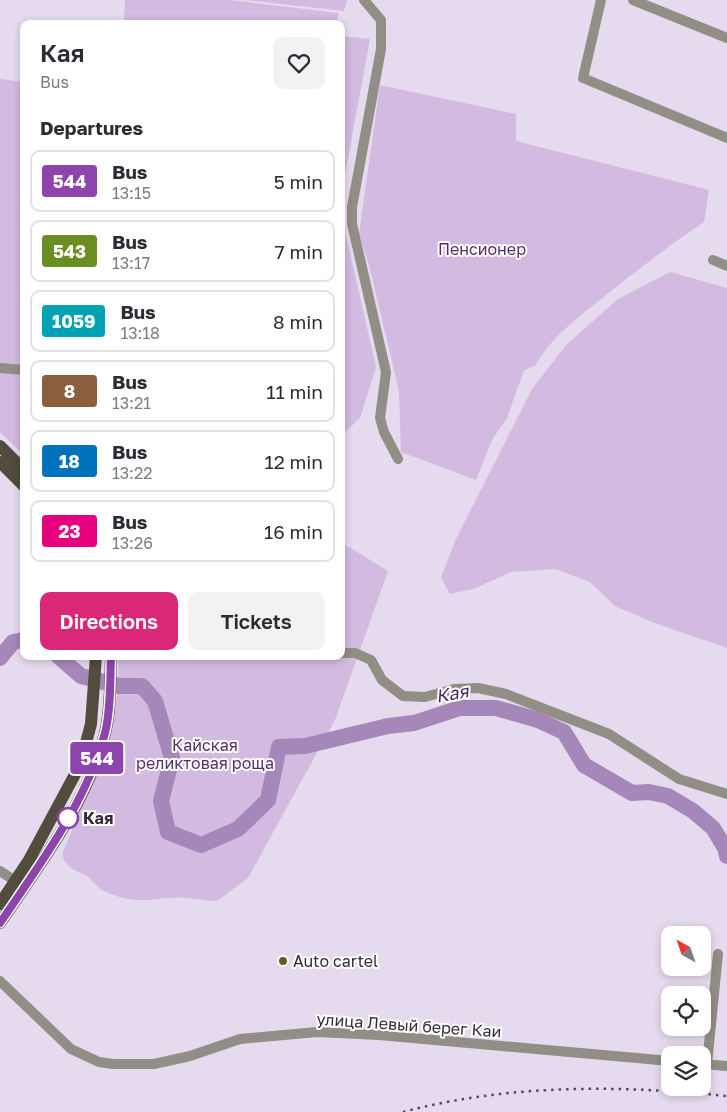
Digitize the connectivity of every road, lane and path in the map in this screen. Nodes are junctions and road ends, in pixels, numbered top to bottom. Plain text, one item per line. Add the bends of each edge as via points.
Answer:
1 (364, 0) edge
2 (601, 0) edge
3 (634, 0) edge
4 (727, 38) edge
5 (727, 138) edge
6 (713, 260) dead end
7 (727, 266) edge
8 (0, 368) edge
9 (20, 370) edge
10 (3, 454) edge
11 (398, 459) dead end
12 (20, 467) edge
13 (20, 480) edge
14 (345, 653) edge
15 (96, 660) edge
16 (111, 660) edge
17 (727, 794) edge
18 (0, 871) edge
19 (20, 884) junction
20 (0, 904) edge
21 (0, 923) edge
22 (718, 954) dead end
23 (0, 981) edge
24 (707, 1046) edge
25 (661, 1060) edge
26 (711, 1065) edge
27 (727, 1066) edge

1 - 11 street via 380,20 381,48 352,207 352,224 386,372 380,418
2 - 5 street via 583,78
3 - 4 street
6 - 7 street
8 - 9 street
10 - 12 main road
10 - 13 main road
14 - 17 street via 355,653 371,660 382,680 403,696 425,697 454,689 478,688 506,694 609,734 679,779
15 - 19 main road via 91,724 80,765
16 - 19 main road via 106,731 80,795 61,831
18 - 19 street
19 - 20 main road
19 - 21 main road
22 - 24 street
23 - 25 street, улица Левый берег Каи via 71,1049 99,1062 154,1064 240,1040 318,1032
26 - 27 street

